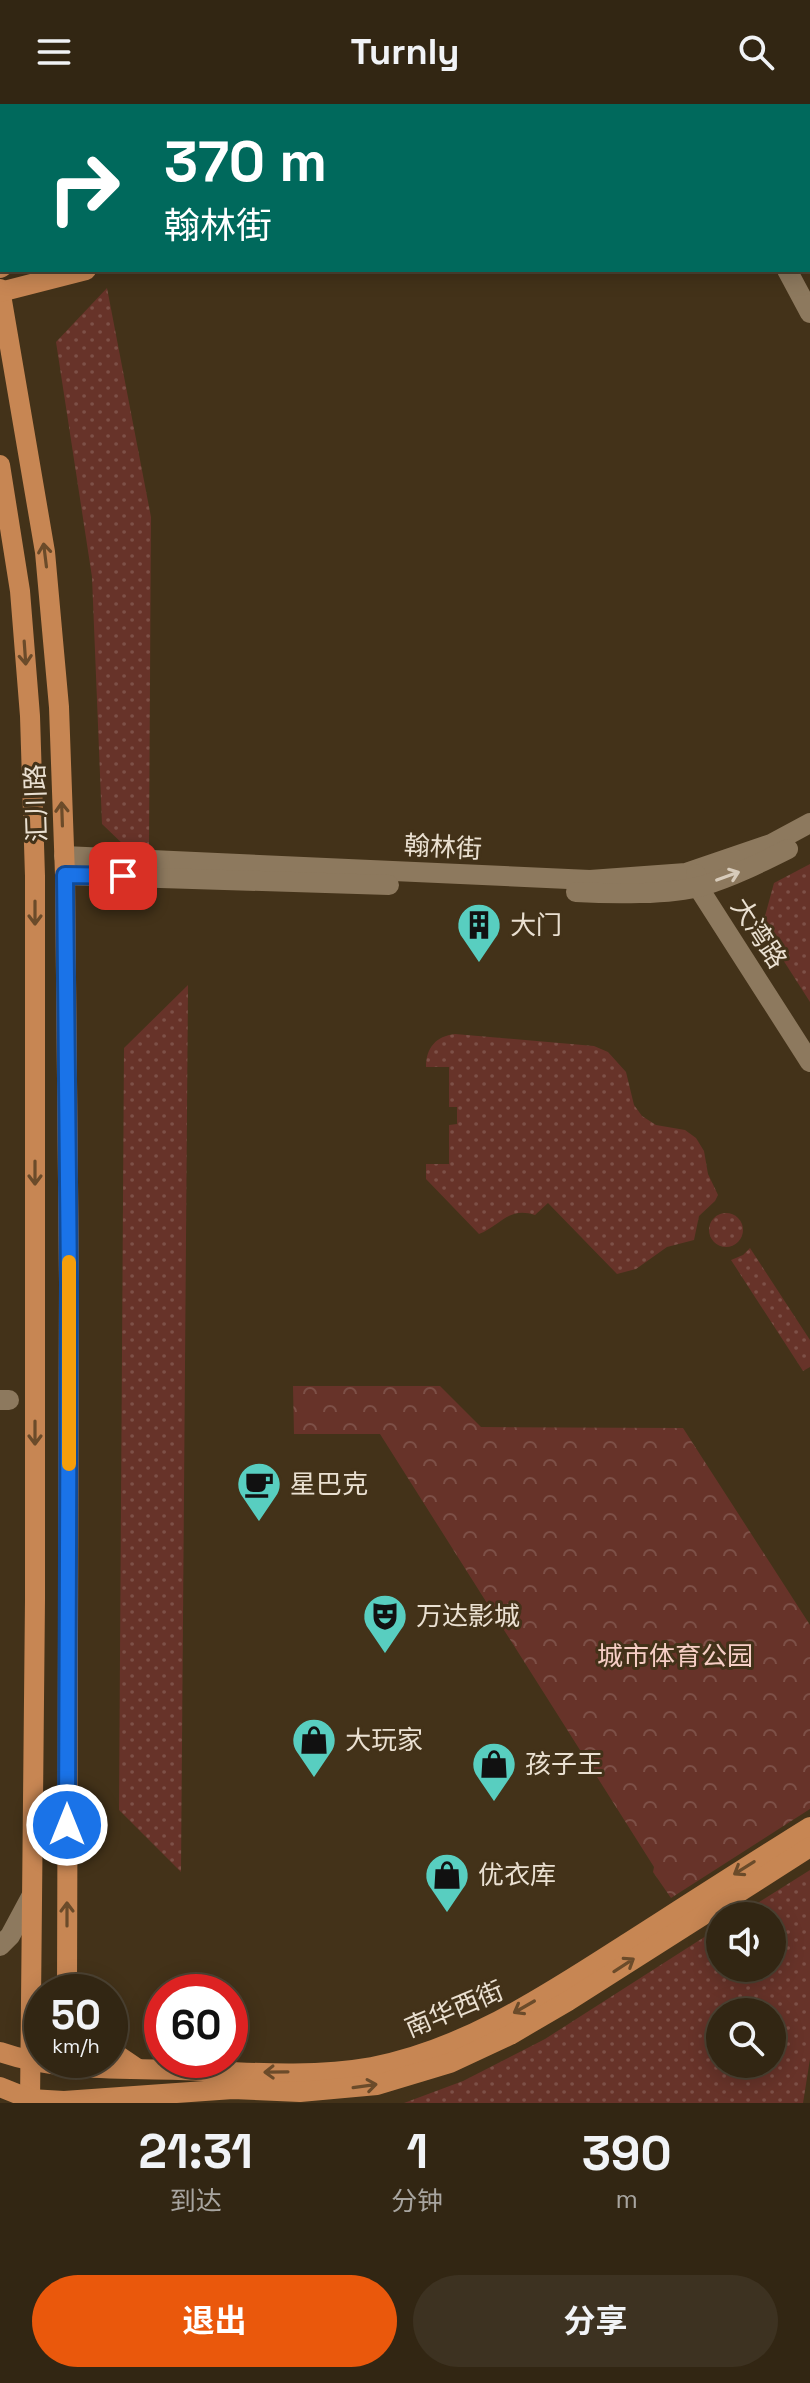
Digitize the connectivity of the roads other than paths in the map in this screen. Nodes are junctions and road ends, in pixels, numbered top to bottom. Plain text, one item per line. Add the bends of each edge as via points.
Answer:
1 (78, 272) edge
2 (788, 272) edge
3 (0, 291) edge
4 (810, 313) edge
5 (0, 465) edge
6 (810, 823) edge
7 (810, 837) edge
8 (64, 866) junction
9 (697, 879) junction
10 (810, 1062) edge
11 (810, 1827) edge
12 (810, 1847) edge
13 (32, 1895) junction
14 (0, 1946) edge
15 (31, 1974) edge
16 (68, 1974) edge
17 (0, 2052) edge
18 (24, 2061) edge
19 (128, 2062) edge
20 (128, 2068) edge
21 (138, 2069) junction
22 (30, 2078) edge
23 (65, 2078) edge
24 (0, 2087) edge
25 (30, 2101) edge
26 (64, 2102) edge

1 - 3 main road
2 - 4 street
8 -> 3 main road, 汇川路 via 59,707 45,552
5 -> 13 main road, 汇川路 via 20,591 35,876
6 - 9 street, 翰林街
9 -> 7 street, 翰林街 via 754,867
8 - 9 street, 翰林街 via 605,893
16 -> 8 main road, 汇川路
9 - 10 street, 大湾路
11 -> 21 main road, 南华西街 via 560,1987 443,2046 373,2067 321,2072
26 -> 12 main road via 233,2089 341,2090 450,2063 568,2001
13 - 14 street
13 - 15 main road, 汇川路
17 - 18 main road, 南华西街
19 - 21 main road
20 - 21 main road, 南华西街
22 - 25 main road, 汇川路
23 - 26 main road
24 - 25 main road
25 - 26 main road

